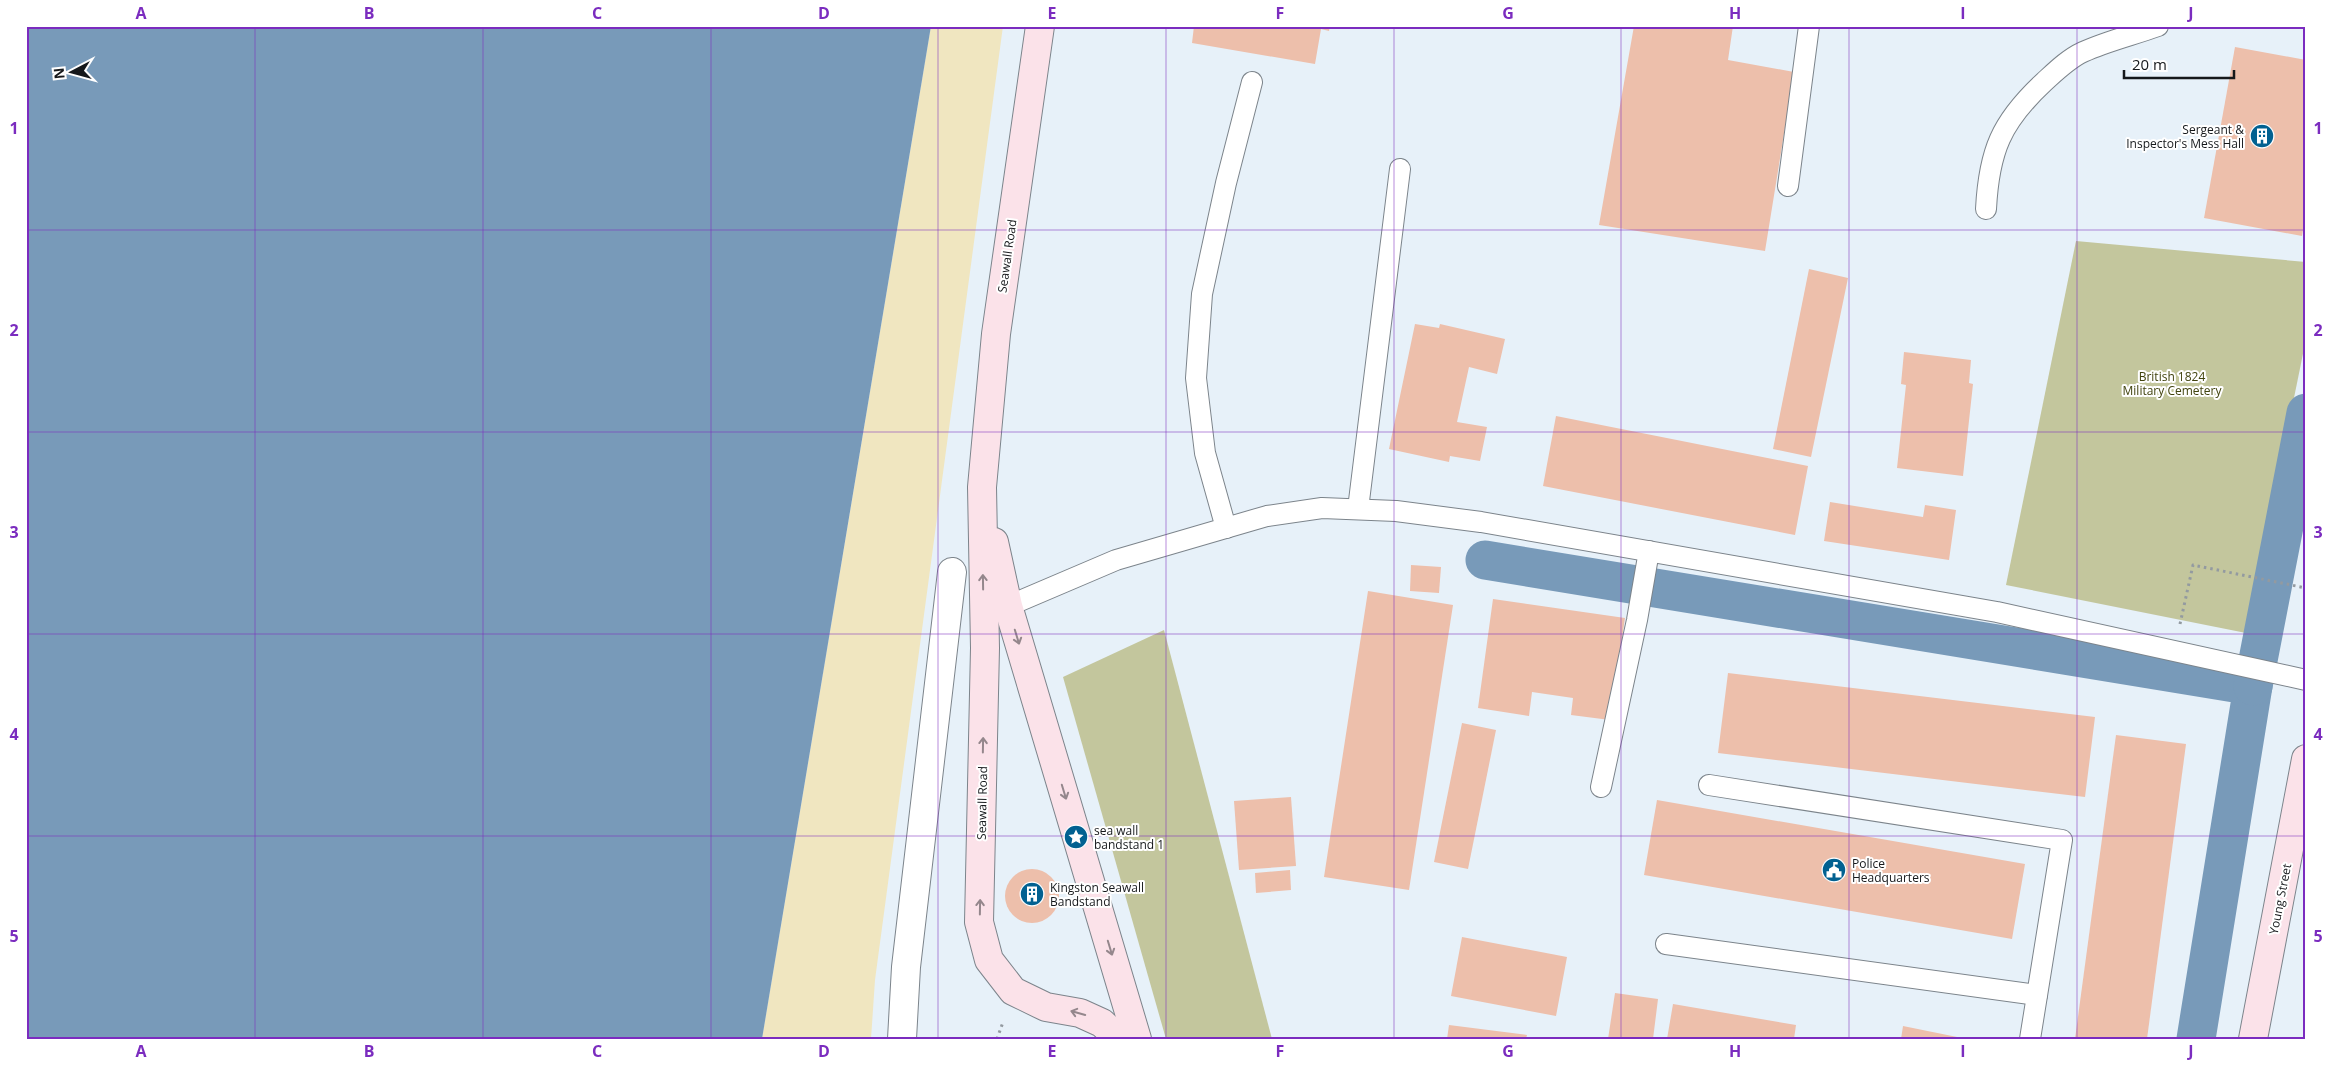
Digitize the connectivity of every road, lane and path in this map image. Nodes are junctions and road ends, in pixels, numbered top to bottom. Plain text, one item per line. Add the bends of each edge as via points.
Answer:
1 (1040, 26) edge
2 (1809, 26) edge
3 (2158, 26) edge
4 (1252, 82) dead end
5 (1400, 169) dead end
6 (1788, 186) dead end
7 (1986, 209) dead end
8 (982, 487) junction
9 (1358, 509) junction
10 (1226, 528) junction
11 (1649, 551) junction
12 (952, 572) dead end
13 (2306, 588) edge
14 (1008, 606) junction
15 (2175, 651) junction
16 (2306, 680) edge
17 (2306, 759) edge
18 (1709, 785) dead end
19 (1601, 788) dead end
20 (1666, 944) dead end
21 (2037, 995) junction
22 (902, 1039) edge
23 (1119, 1039) edge
24 (1137, 1039) edge
25 (2030, 1039) edge
26 (2253, 1039) edge

1 - 8 street, Seawall Road via 996,334
2 - 6 lane
3 - 7 lane via 2081,53 2028,97 1995,149
4 - 10 lane via 1202,294 1196,378 1205,453
5 - 9 lane
8 - 14 street, Seawall Road
23 -> 8 street, Seawall Road via 1102,1023 1080,1013 1046,1006 1013,991 989,960 979,922 985,648
9 - 10 lane via 1322,508 1267,516
9 - 11 lane via 1481,522
10 - 14 lane via 1116,560
11 - 15 lane via 1997,612
11 - 19 lane
12 - 22 street via 906,968
13 - 15 path via 2193,565
14 -> 24 street, Seawall Road
15 - 16 lane
17 - 26 street, Young Street
18 - 21 lane via 2062,840
20 - 21 lane
21 - 25 lane

